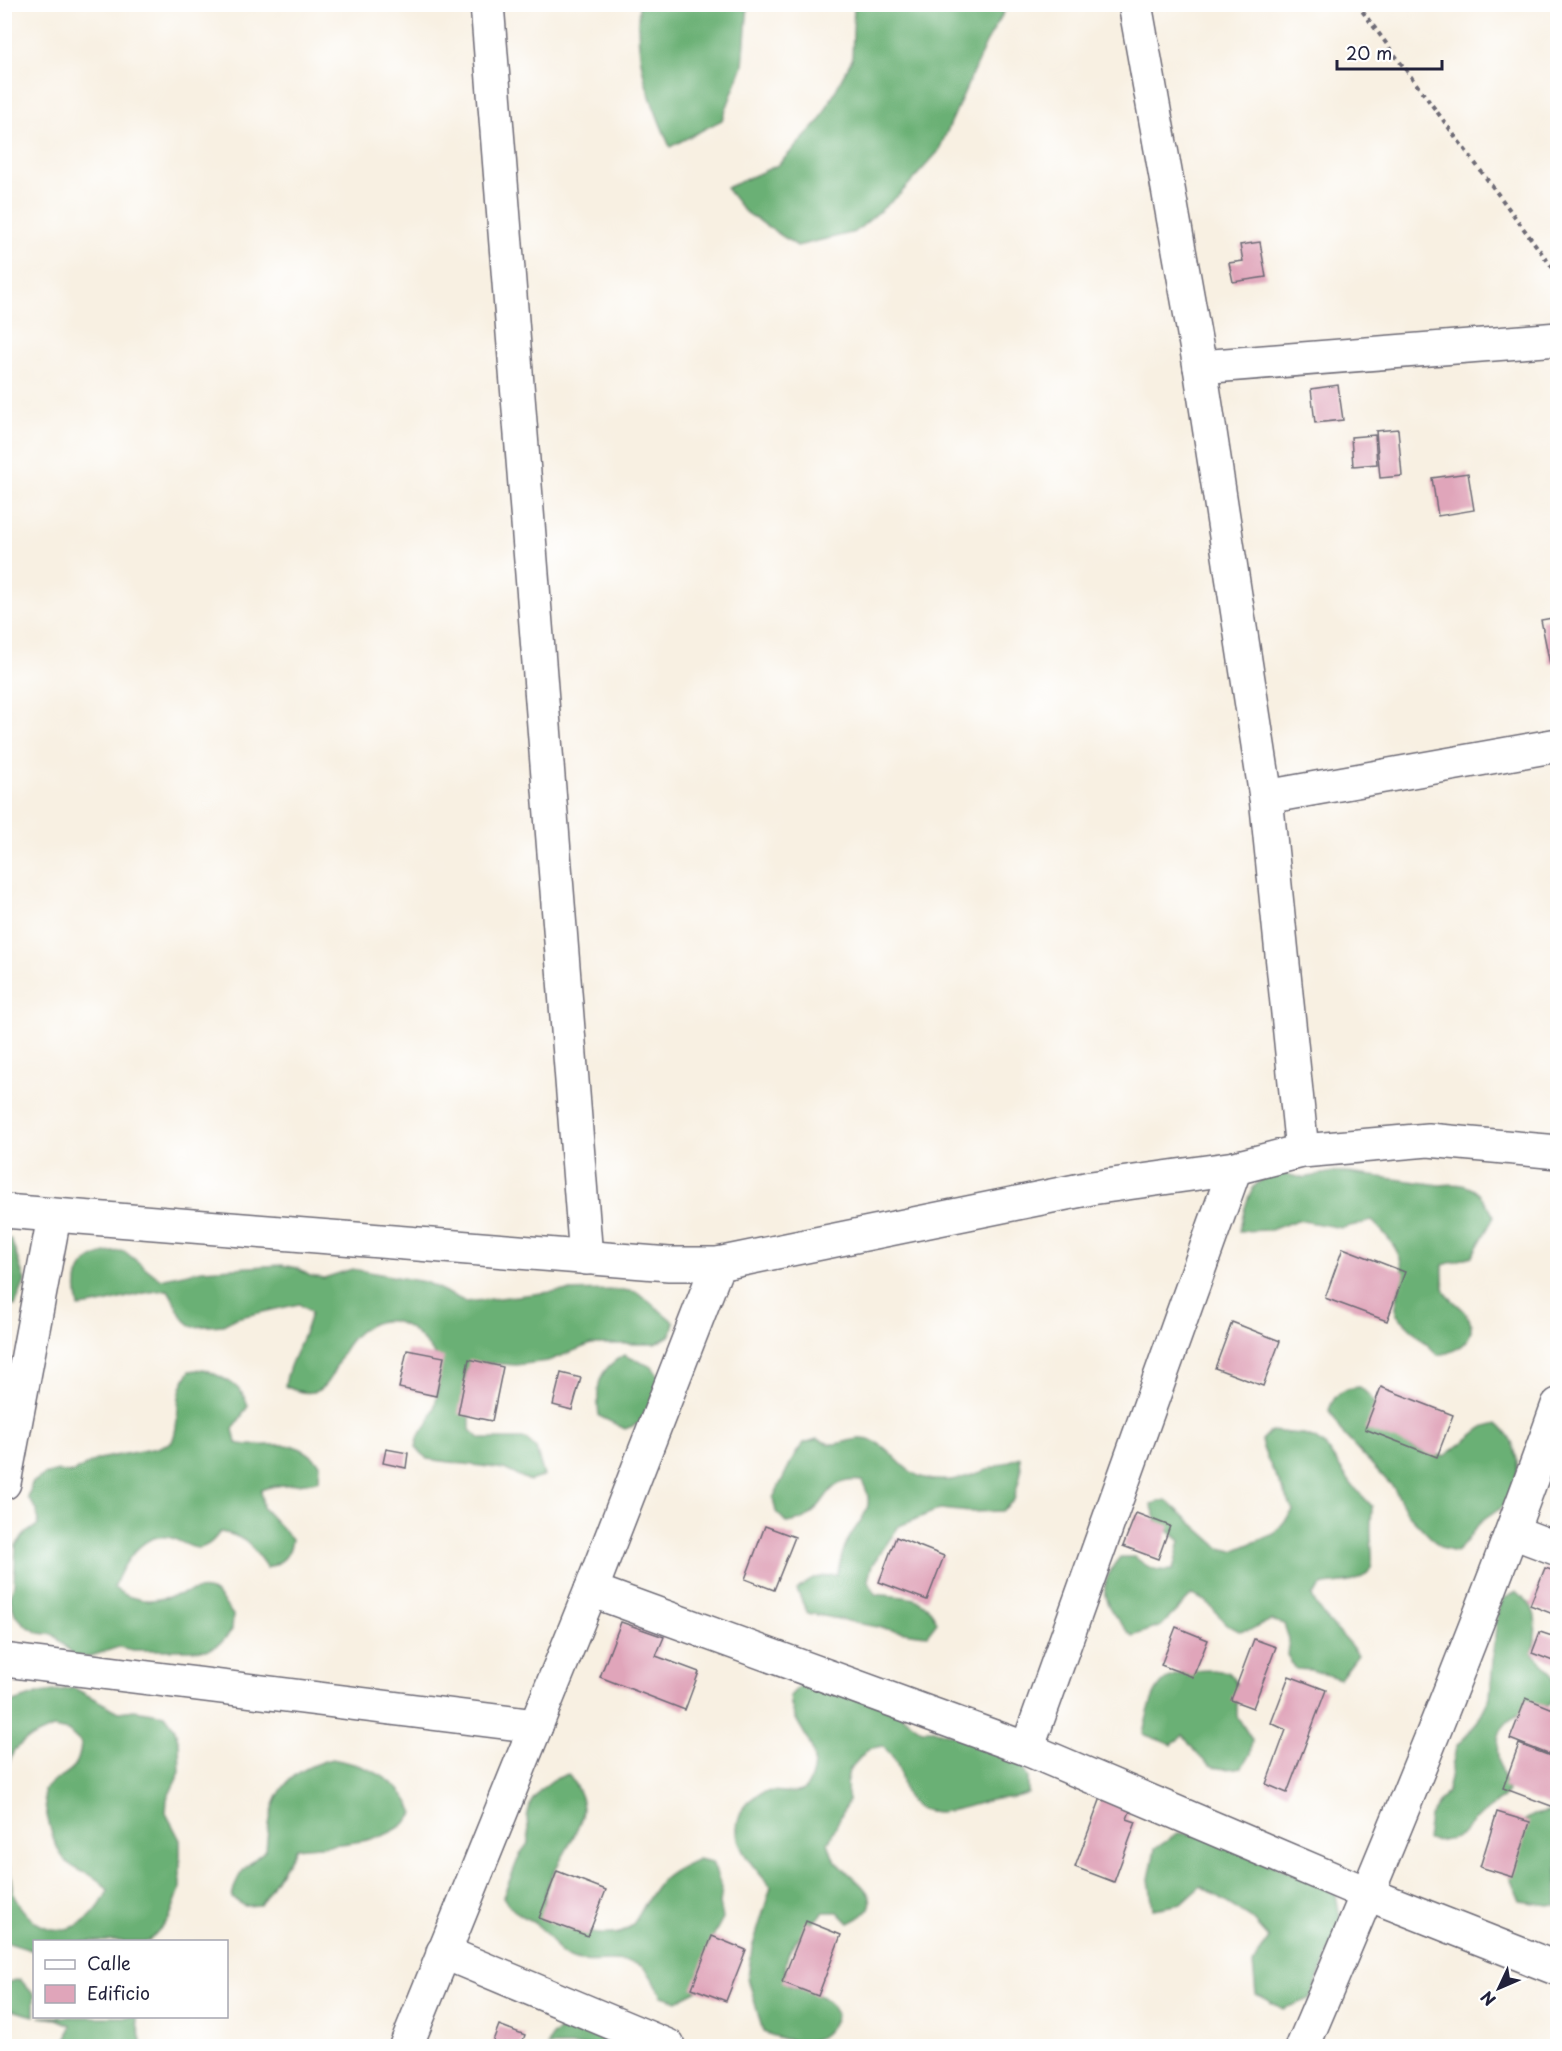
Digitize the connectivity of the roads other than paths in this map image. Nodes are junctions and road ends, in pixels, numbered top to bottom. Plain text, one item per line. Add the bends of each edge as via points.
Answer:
1 (487, 4) edge
2 (1135, 4) edge
3 (1557, 339) edge
4 (1200, 367) junction
5 (1557, 745) edge
6 (1266, 797) junction
7 (1302, 1150) junction
8 (1557, 1152) edge
9 (1235, 1168) junction
10 (4, 1211) edge
11 (54, 1217) junction
12 (586, 1258) junction
13 (718, 1264) junction
14 (1557, 1405) edge
15 (4, 1483) edge
16 (1513, 1532) junction
17 (1557, 1549) edge
18 (591, 1590) junction
19 (4, 1660) edge
20 (536, 1726) junction
21 (1027, 1749) junction
22 (1368, 1894) junction
23 (443, 1952) junction
24 (1557, 1969) edge
25 (406, 2046) edge
26 (668, 2046) edge
27 (1303, 2046) edge

1 - 12 street
2 - 4 street
3 - 4 street
4 - 6 street
5 - 6 street
6 - 7 street
7 - 8 street via 1428,1140
7 - 9 street
9 - 13 street via 1091,1188
9 - 21 street
10 - 11 street
11 - 12 street
11 - 15 street
12 - 13 street
13 - 18 street
14 - 16 street
16 - 17 street
16 - 22 street
18 - 20 street
18 - 21 street
19 - 20 street
20 - 23 street
21 - 22 street
22 - 24 street
22 - 27 street
23 - 25 street
23 - 26 street

